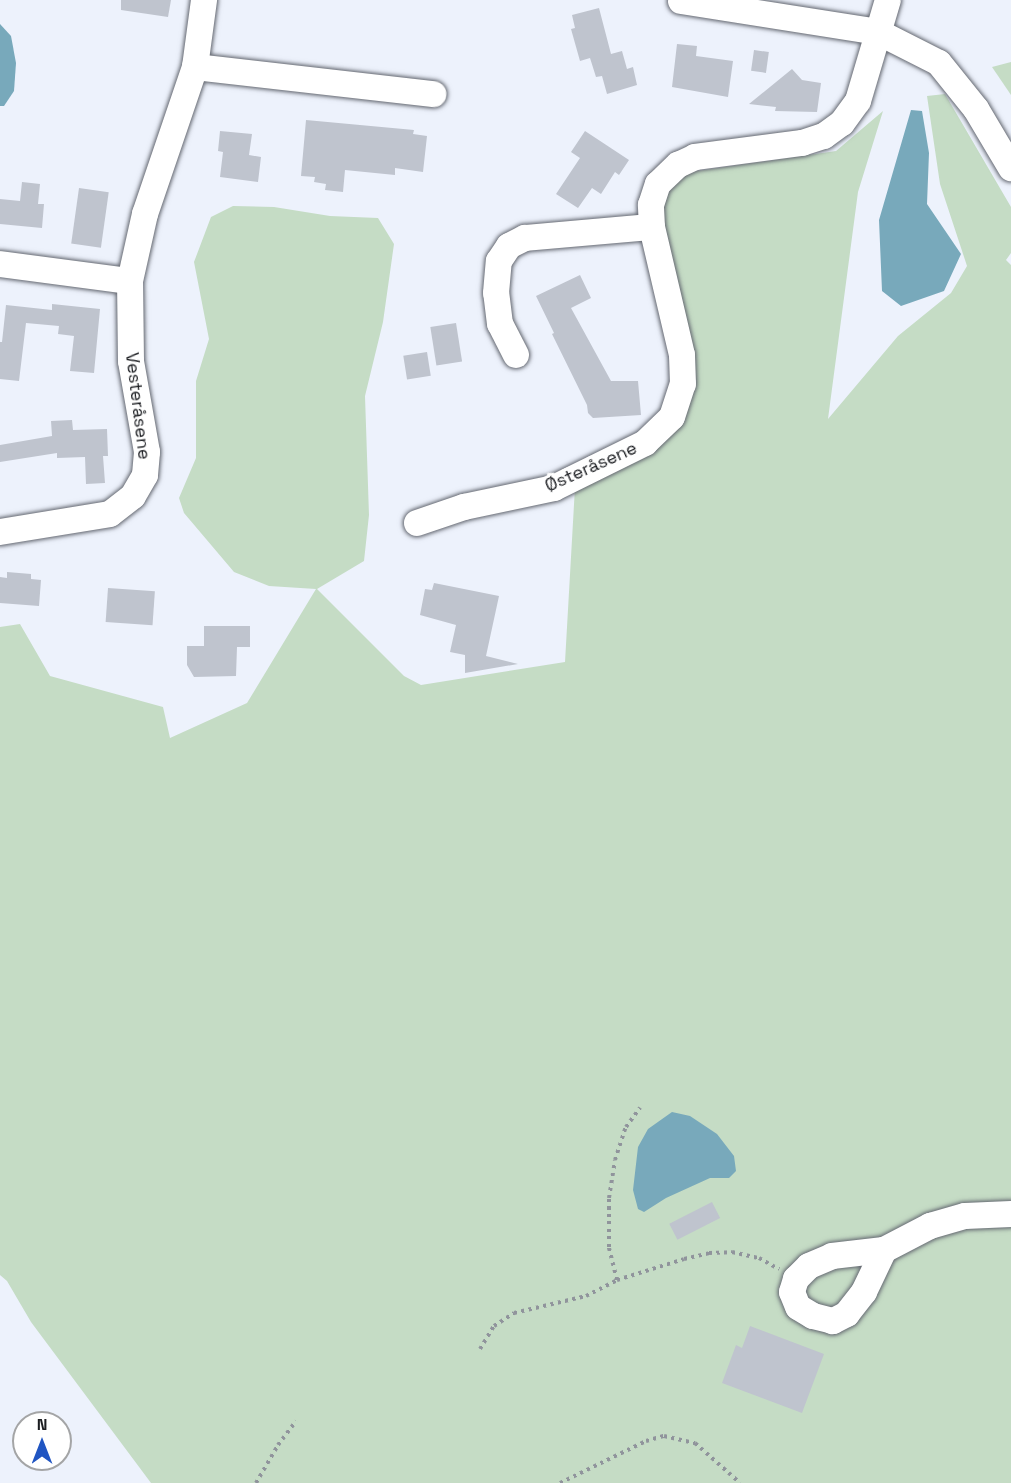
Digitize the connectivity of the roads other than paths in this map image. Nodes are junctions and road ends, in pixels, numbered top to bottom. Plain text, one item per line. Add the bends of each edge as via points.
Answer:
1 (204, 0) edge
2 (888, 0) edge
3 (681, 1) edge
4 (878, 32) junction
5 (195, 67) junction
6 (433, 94) dead end
7 (1011, 168) edge
8 (652, 227) junction
9 (0, 264) edge
10 (130, 281) junction
11 (516, 355) dead end
12 (417, 523) dead end
13 (0, 532) edge
14 (1011, 1214) edge
15 (884, 1250) junction

1 - 5 street, Vesteråsene
2 - 4 street, Østeråsene
3 - 4 street
4 - 7 street via 939,63 976,109
4 - 8 street, Østeråsene via 858,101 842,123 824,136 802,143 695,158 678,165 658,184 651,205
5 - 6 street
5 - 10 street, Vesteråsene via 145,214
8 - 11 street via 525,238 509,246 499,261 496,293 500,324
8 - 12 street, Østeråsene via 682,355 683,384 672,417 645,443 554,488 464,507
9 - 10 street
10 - 13 street, Vesteråsene via 131,361 147,452 145,475 133,496 110,514
14 - 15 street via 965,1216 930,1226
15 - 15 street via 832,1256 808,1266 796,1279 792,1292 798,1307 813,1316 833,1320 847,1314 864,1292

